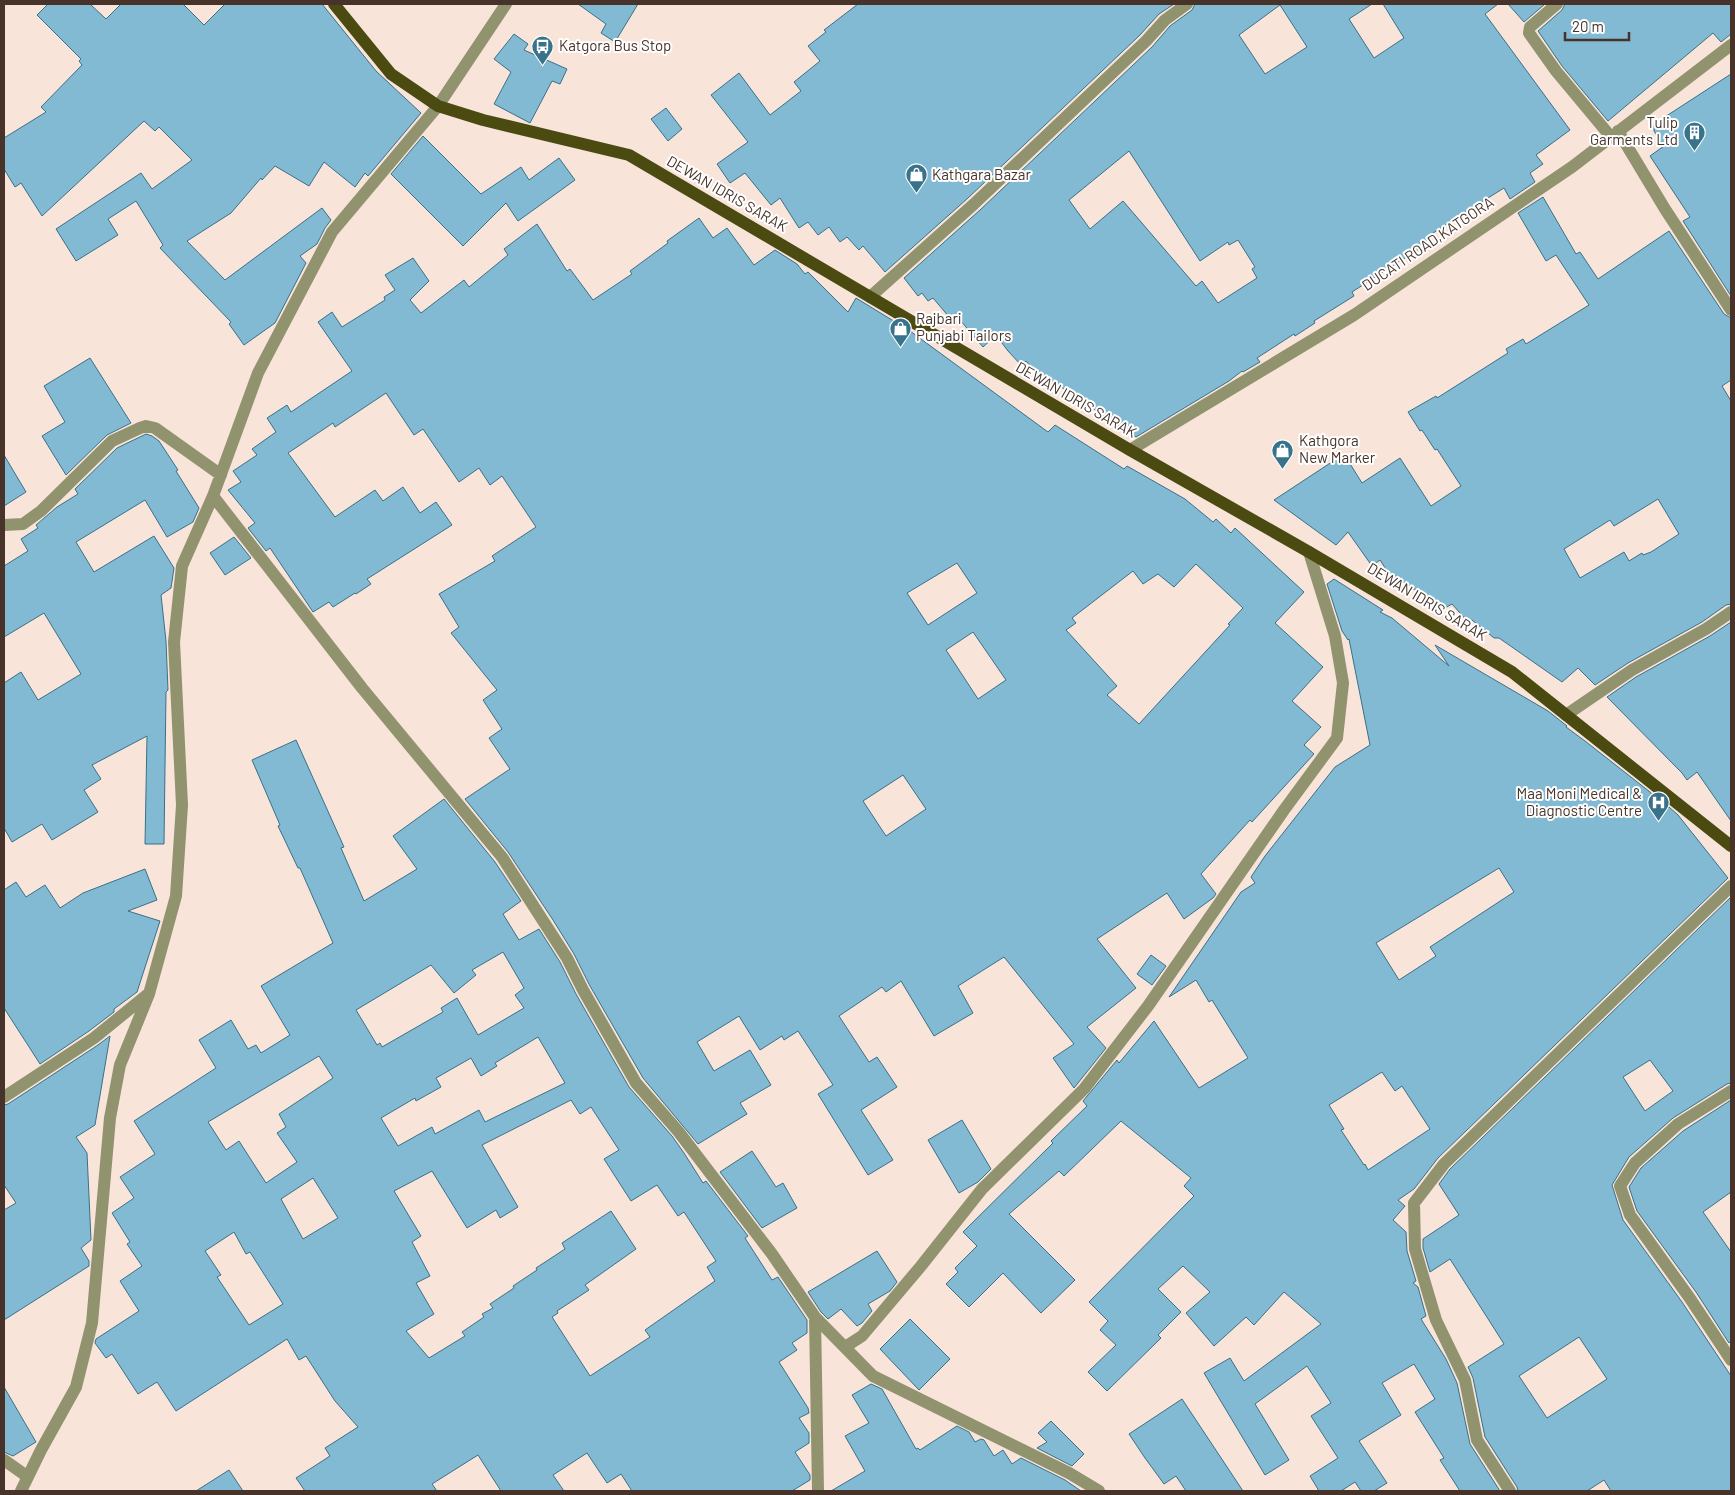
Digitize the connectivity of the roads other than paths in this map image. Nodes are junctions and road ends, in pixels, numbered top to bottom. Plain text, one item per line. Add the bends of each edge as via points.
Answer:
1 (334, 4) edge
2 (506, 4) edge
3 (1187, 4) edge
4 (1557, 4) edge
5 (1731, 45) edge
6 (438, 106) junction
7 (1615, 134) junction
8 (870, 297) junction
9 (1731, 310) edge
10 (1130, 450) junction
11 (221, 475) junction
12 (213, 496) junction
13 (4, 525) edge
14 (1309, 552) junction
15 (1731, 612) edge
16 (1566, 715) junction
17 (1731, 846) edge
18 (1731, 886) edge
19 (148, 994) junction
20 (1731, 1092) edge
21 (4, 1097) edge
22 (815, 1317) junction
23 (845, 1347) junction
24 (1731, 1360) edge
25 (4, 1460) edge
26 (28, 1477) junction
27 (21, 1491) edge
28 (818, 1491) edge
29 (1099, 1491) edge
30 (1510, 1491) edge

1 - 6 main road, DEWAN IDRIS SARAK via 391,74
2 - 6 street
3 - 8 street via 1165,20 974,204
4 - 7 street via 1530,27 1529,33 1556,71
5 - 7 street, DUCATI ROAD,KATGORA
6 - 8 main road, DEWAN IDRIS SARAK via 629,155
6 - 11 street via 332,232 258,373
7 - 9 street
7 - 10 street, DUCATI ROAD,KATGORA via 1572,167 1354,315
8 - 10 main road, DEWAN IDRIS SARAK
10 - 14 main road, DEWAN IDRIS SARAK
11 - 12 street
11 - 13 street via 155,428 146,426 112,441 41,511 23,524
12 - 19 street via 182,566 174,642 182,806 176,896
12 - 22 street via 362,688 502,857 567,958 636,1083 684,1139 772,1254
14 - 16 main road, DEWAN IDRIS SARAK via 1512,672
14 - 23 street via 1335,636 1343,684 1337,738 1148,1006 1084,1089 982,1189 862,1336
15 - 16 street via 1632,670
16 - 17 main road, DEWAN IDRIS SARAK
18 - 30 street via 1444,1164 1414,1203 1414,1249 1436,1320 1464,1380 1477,1440
19 - 21 street via 94,1038
19 - 26 street via 120,1065 110,1118 92,1323 86,1352 76,1387
20 - 24 street via 1678,1124 1635,1163 1620,1186 1630,1215
22 - 23 street
22 - 28 street
23 - 29 street via 873,1376
25 - 26 street
26 - 27 street

